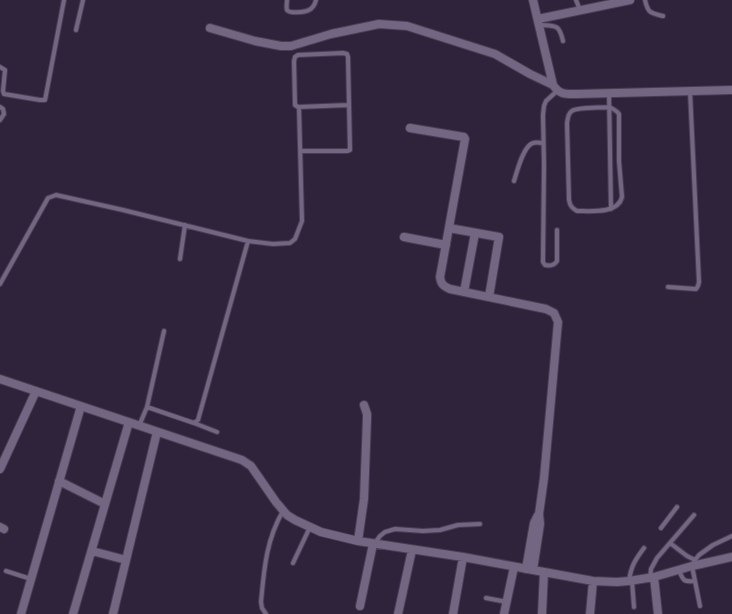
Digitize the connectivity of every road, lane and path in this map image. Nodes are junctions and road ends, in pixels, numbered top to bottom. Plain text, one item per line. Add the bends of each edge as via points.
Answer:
1 (64, 0) edge
2 (83, 0) edge
3 (287, 0) edge
4 (316, 0) edge
5 (533, 0) edge
6 (576, 0) edge
7 (630, 0) edge
8 (645, 0) edge
9 (580, 10) junction
10 (663, 16) dead end
11 (539, 22) junction
12 (210, 28) dead end
13 (76, 30) dead end
14 (563, 41) dead end
15 (0, 67) edge
16 (555, 88) junction
17 (732, 90) edge
18 (690, 91) junction
19 (609, 94) junction
20 (349, 105) junction
21 (0, 107) edge
22 (299, 107) junction
23 (609, 107) junction
24 (0, 120) edge
25 (410, 128) dead end
26 (543, 143) junction
27 (300, 151) junction
28 (514, 181) dead end
29 (611, 209) junction
30 (185, 225) junction
31 (449, 228) junction
32 (557, 230) dead end
33 (475, 233) junction
34 (404, 237) dead end
35 (248, 241) junction
36 (446, 245) junction
37 (180, 259) dead end
38 (0, 284) edge
39 (668, 287) dead end
40 (464, 292) junction
41 (489, 297) junction
42 (164, 331) dead end
43 (0, 380) edge
44 (36, 391) junction
45 (364, 405) dead end
46 (80, 406) junction
47 (147, 407) junction
48 (129, 422) junction
49 (194, 423) junction
50 (139, 426) junction
51 (157, 432) junction
52 (217, 432) dead end
53 (0, 469) edge
54 (59, 481) junction
55 (106, 504) junction
56 (677, 507) dead end
57 (283, 511) junction
58 (694, 515) dead end
59 (480, 524) dead end
60 (310, 527) junction
61 (661, 528) dead end
62 (732, 536) edge
63 (358, 541) junction
64 (670, 543) junction
65 (373, 544) junction
66 (644, 548) dead end
67 (412, 550) junction
68 (92, 551) junction
69 (463, 557) junction
70 (732, 558) edge
71 (126, 560) junction
72 (293, 563) dead end
73 (694, 563) junction
74 (514, 566) junction
75 (529, 570) junction
76 (679, 570) junction
77 (6, 571) dead end
78 (544, 572) junction
79 (652, 577) junction
80 (31, 578) junction
81 (593, 580) junction
82 (631, 581) junction
83 (695, 581) junction
84 (486, 598) dead end
85 (507, 602) junction
86 (360, 606) dead end
87 (700, 606) dead end
88 (634, 607) dead end
89 (21, 614) edge
90 (73, 614) edge
91 (113, 614) edge
92 (266, 614) edge
93 (398, 614) edge
94 (453, 614) edge
95 (504, 614) edge
96 (542, 614) edge
97 (590, 614) edge
98 (658, 614) edge

1 - 15 lane via 45,100 4,94 5,70
2 - 13 lane
3 - 4 lane via 287,9 292,13 308,11
5 - 11 street
6 - 9 lane
7 - 9 street
8 - 10 lane via 650,12
9 - 11 street
11 - 14 lane via 556,27 561,32
11 - 16 street
12 - 16 street via 255,41 291,46 379,24 407,26 495,54
16 - 19 street via 563,94
16 - 26 lane via 544,106
17 - 18 street
18 - 19 street
18 - 39 lane via 699,282 696,289
19 - 23 lane
20 - 22 lane
20 - 22 lane via 348,57 343,53 295,57 295,105
20 - 27 lane via 350,150
21 - 24 lane via 4,114
22 - 27 lane
23 - 29 lane
23 - 29 lane via 617,110 619,114 622,197 621,202
23 - 29 lane via 577,109 568,115 568,184 570,206 573,209
25 - 31 street via 465,139
26 - 28 lane via 532,143 524,152
26 - 32 lane via 545,265 555,264
27 - 35 lane via 302,221 295,239 290,243 273,244
30 - 35 lane
30 - 37 lane
30 - 38 lane via 56,195 48,198
31 - 33 street
31 - 36 street
33 - 40 street
33 - 41 street via 499,237
34 - 36 street
35 - 49 lane via 199,417
36 - 40 street via 441,282 450,289
40 - 41 street
41 - 75 street via 551,311 558,322 540,524
42 - 47 lane
43 - 44 street
44 - 46 street
44 - 53 street
45 - 63 street via 367,414 364,499
46 - 48 street
46 - 54 street
47 - 49 lane
47 - 50 lane
48 - 50 street
48 - 55 street
49 - 52 lane
50 - 51 street
51 - 57 street via 242,460 251,466
51 - 71 street
54 - 55 street
54 - 80 street
55 - 68 street
56 - 61 lane
57 - 60 street
57 - 92 lane via 271,536 266,561 260,602
58 - 64 lane
59 - 65 lane via 458,525 440,530 395,529 385,532
60 - 63 street
60 - 72 lane
62 - 73 lane via 713,545 699,555
63 - 65 street
64 - 73 lane
64 - 79 lane via 654,563 651,569
65 - 67 street
65 - 86 street
66 - 82 lane via 633,564
67 - 69 street
67 - 93 street
68 - 71 street
68 - 90 street
69 - 74 street
69 - 94 street
70 - 73 street
71 - 91 street
73 - 76 street
73 - 83 lane
74 - 75 street
74 - 85 street
75 - 78 street
76 - 79 street
76 - 83 lane via 686,582
77 - 80 lane
78 - 81 street
78 - 96 street
79 - 82 street
79 - 98 street
80 - 89 street
81 - 82 street
81 - 97 street
82 - 88 lane
83 - 87 lane
84 - 85 lane
85 - 95 street

